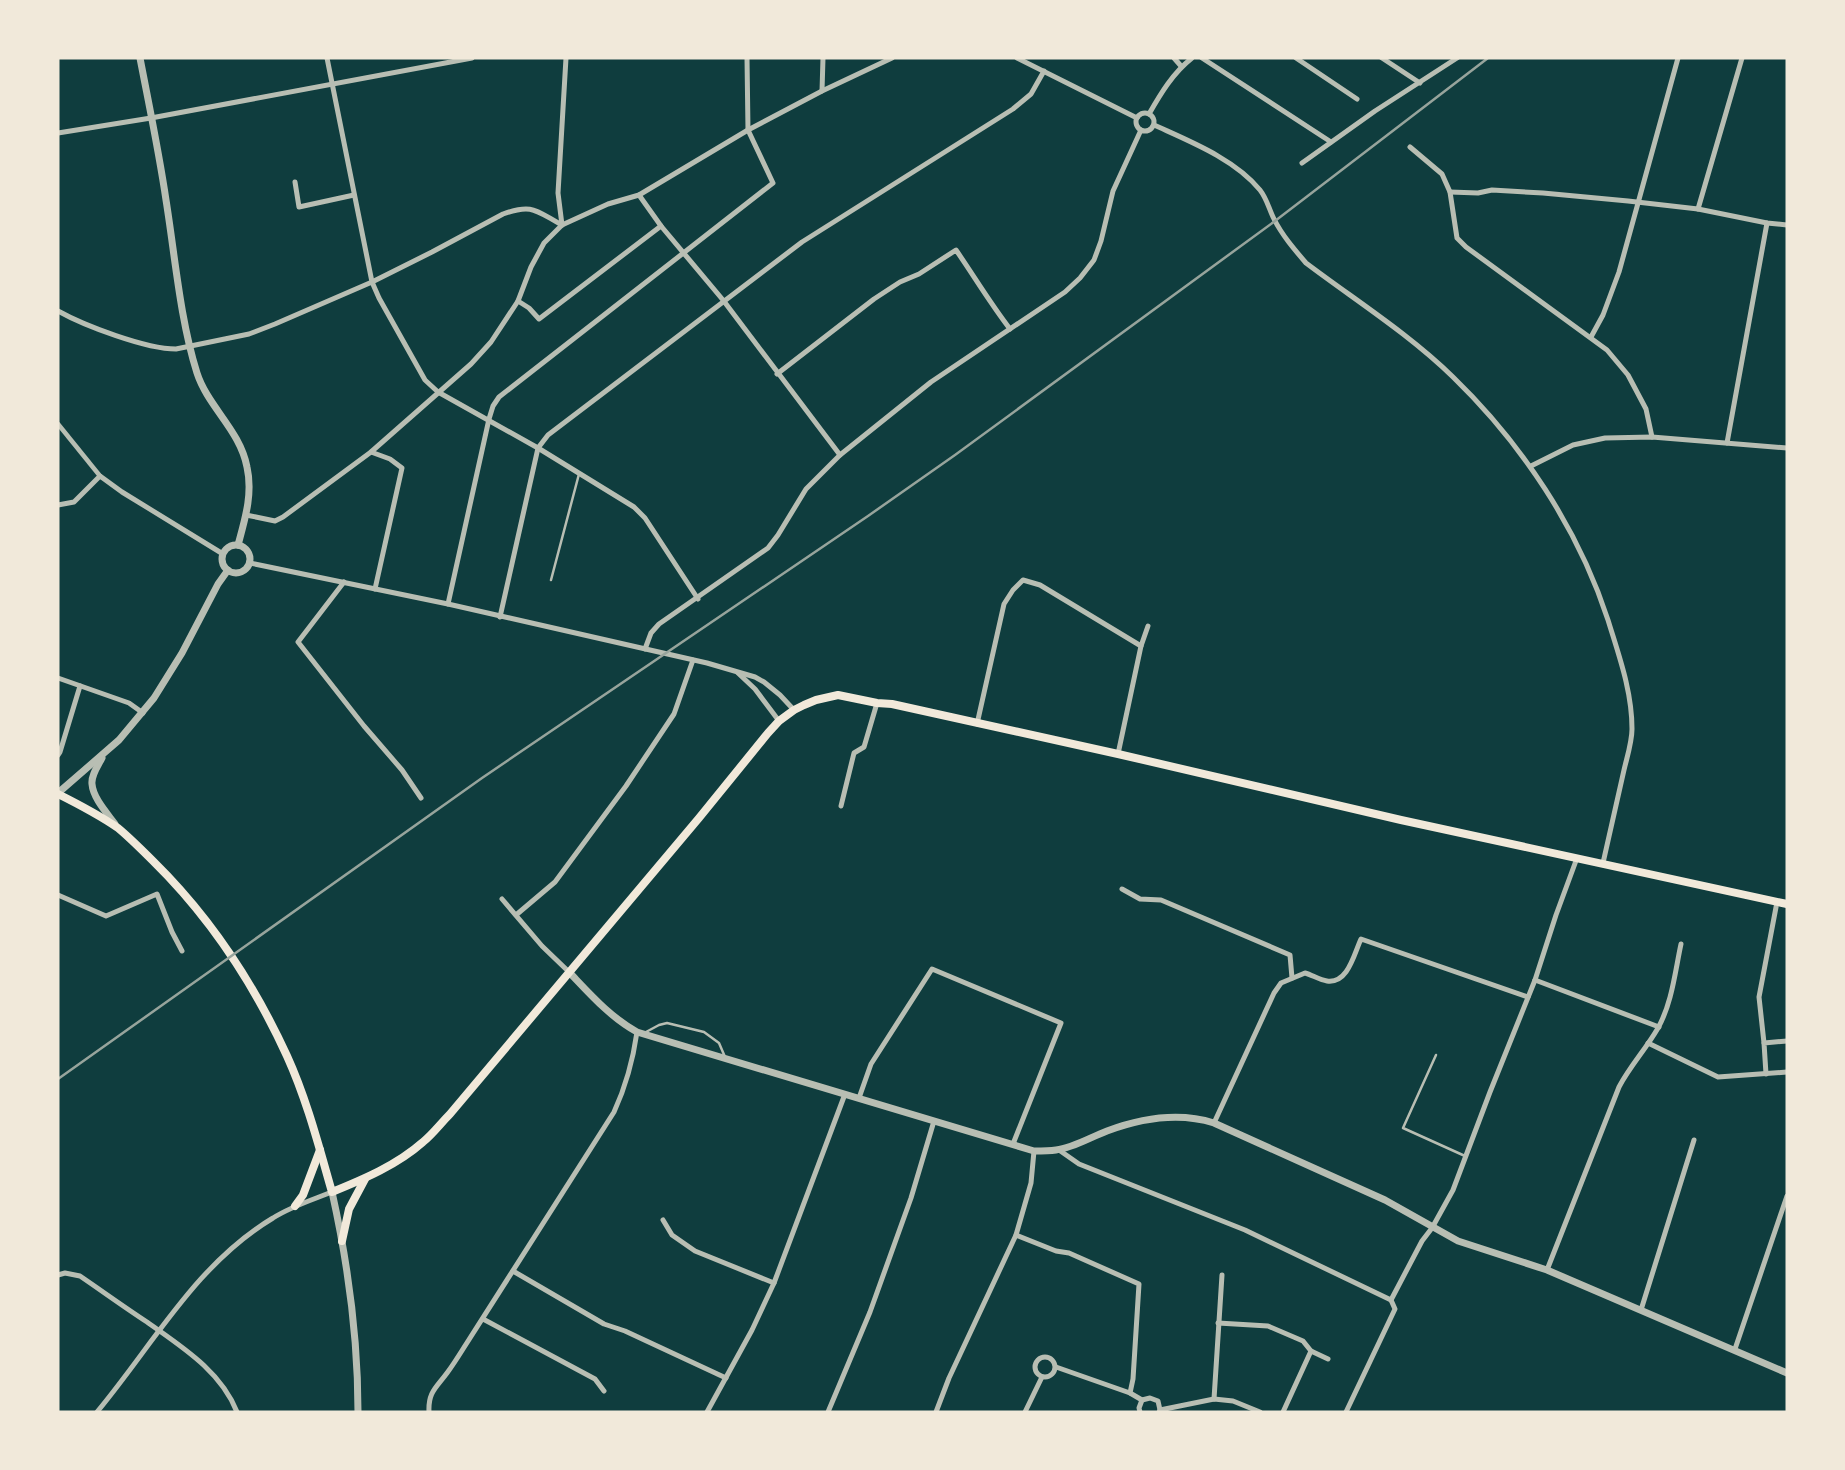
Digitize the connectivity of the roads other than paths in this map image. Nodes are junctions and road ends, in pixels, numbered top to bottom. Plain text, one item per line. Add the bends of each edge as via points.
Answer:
1 (140, 58) edge
2 (327, 58) edge
3 (472, 58) edge
4 (566, 58) edge
5 (747, 58) edge
6 (823, 58) edge
7 (892, 58) edge
8 (1017, 58) edge
9 (1174, 58) edge
10 (1192, 58) edge
11 (1202, 58) edge
12 (1296, 58) edge
13 (1382, 58) edge
14 (1457, 58) edge
15 (1678, 58) edge
16 (1742, 58) edge
17 (885, 59) edge
18 (1181, 66) junction
19 (1044, 71) junction
20 (1420, 83) junction
21 (332, 85) junction
22 (822, 91) junction
23 (1357, 99) dead end
24 (1149, 114) junction
25 (151, 118) junction
26 (1137, 118) junction
27 (1154, 125) junction
28 (748, 130) junction
29 (1141, 130) junction
30 (58, 133) edge
31 (1331, 142) junction
32 (1409, 147) dead end
33 (1302, 163) dead end
34 (295, 183) dead end
35 (1450, 192) junction
36 (354, 195) junction
37 (639, 195) junction
38 (1637, 202) junction
39 (1698, 209) junction
40 (1767, 223) junction
41 (562, 225) junction
42 (1787, 225) edge
43 (661, 226) junction
44 (682, 252) junction
45 (372, 282) junction
46 (723, 300) junction
47 (518, 301) junction
48 (58, 311) edge
49 (1010, 329) junction
50 (1591, 337) junction
51 (190, 345) junction
52 (777, 374) junction
53 (438, 392) junction
54 (489, 419) junction
55 (58, 424) edge
56 (1652, 437) junction
57 (1727, 443) junction
58 (538, 447) junction
59 (1787, 448) edge
60 (371, 452) junction
61 (840, 455) junction
62 (1531, 466) junction
63 (579, 474) junction
64 (100, 475) junction
65 (58, 505) edge
66 (246, 515) junction
67 (238, 545) junction
68 (223, 554) junction
69 (250, 563) junction
70 (228, 570) junction
71 (551, 580) dead end
72 (344, 582) junction
73 (375, 589) junction
74 (698, 599) junction
75 (448, 604) junction
76 (500, 617) junction
77 (1148, 626) dead end
78 (1141, 646) junction
79 (645, 649) junction
80 (693, 660) junction
81 (735, 671) junction
82 (58, 678) edge
83 (80, 685) junction
84 (877, 703) junction
85 (794, 710) junction
86 (143, 713) junction
87 (779, 721) junction
88 (977, 724) junction
89 (59, 754) edge
90 (104, 754) junction
91 (1118, 754) junction
92 (58, 794) edge
93 (421, 798) dead end
94 (841, 806) dead end
95 (118, 828) junction
96 (1577, 858) junction
97 (1603, 863) junction
98 (1122, 889) dead end
99 (58, 895) edge
100 (502, 899) dead end
101 (1777, 902) junction
102 (1787, 904) edge
103 (516, 915) junction
104 (1681, 944) dead end
105 (182, 951) dead end
106 (569, 972) junction
107 (1292, 978) junction
108 (1535, 980) junction
109 (1528, 997) junction
110 (1659, 1027) junction
111 (640, 1033) junction
112 (1787, 1041) edge
113 (1648, 1043) junction
114 (1764, 1043) junction
115 (1436, 1055) dead end
116 (726, 1060) junction
117 (1787, 1072) edge
118 (1766, 1073) junction
119 (845, 1094) junction
120 (859, 1098) junction
121 (934, 1121) junction
122 (1214, 1123) junction
123 (1694, 1140) dead end
124 (1013, 1144) junction
125 (320, 1150) junction
126 (1059, 1150) junction
127 (1034, 1151) junction
128 (1465, 1156) junction
129 (366, 1178) junction
130 (332, 1192) junction
131 (1787, 1196) edge
132 (295, 1206) junction
133 (663, 1220) dead end
134 (1432, 1228) junction
135 (1016, 1235) junction
136 (342, 1241) junction
137 (1548, 1270) junction
138 (513, 1271) junction
139 (58, 1275) edge
140 (1222, 1275) dead end
141 (774, 1283) junction
142 (1391, 1300) junction
143 (1641, 1310) junction
144 (483, 1318) junction
145 (1218, 1323) junction
146 (159, 1331) junction
147 (1735, 1349) junction
148 (1311, 1352) junction
149 (1328, 1359) dead end
150 (1056, 1367) junction
151 (1786, 1371) edge
152 (1042, 1377) junction
153 (726, 1378) junction
154 (604, 1391) dead end
155 (1130, 1393) junction
156 (1214, 1399) junction
157 (1142, 1400) junction
158 (1160, 1411) edge
159 (97, 1412) edge
160 (237, 1412) edge
161 (358, 1412) edge
162 (429, 1412) edge
163 (707, 1412) edge
164 (828, 1412) edge
165 (936, 1412) edge
166 (1025, 1412) edge
167 (1140, 1412) edge
168 (1260, 1412) edge
169 (1283, 1412) edge
170 (1346, 1412) edge

1 - 25 street
2 - 21 street
3 - 21 street
4 - 41 street via 558,193
5 - 28 street
6 - 22 street
7 - 17 street
8 - 19 street
9 - 18 street
10 - 18 street
11 - 31 street
12 - 23 street
13 - 20 street
14 - 20 street
15 - 38 street
16 - 39 street
17 - 22 street
18 - 24 street
19 - 26 street
19 - 46 street via 1031,94 1013,109 802,242
20 - 31 street
21 - 25 street
21 - 36 street
22 - 28 street
24 - 26 street
24 - 27 street
25 - 30 street
25 - 51 street
26 - 29 street
27 - 29 street
27 - 62 street via 1243,174 1259,189 1275,221 1306,263 1452,376
28 - 37 street
28 - 44 street via 773,183
29 - 49 street via 1113,191 1094,260 1065,292
31 - 33 street
32 - 35 street via 1442,174
34 - 36 street via 299,206
35 - 38 street via 1492,190
35 - 50 street via 1457,237 1466,247
36 - 45 street
37 - 41 street
37 - 43 street
38 - 39 street
38 - 50 street via 1611,296
39 - 40 street
40 - 42 street
40 - 57 street
41 - 45 street via 530,208 516,210
41 - 47 street via 544,243
43 - 44 street
43 - 47 street via 539,319
44 - 46 street
44 - 54 street via 499,397
45 - 51 street via 249,334
45 - 53 street via 425,380
46 - 52 street
46 - 58 street
47 - 53 street via 491,342
48 - 51 street via 144,344 165,349
49 - 52 street via 956,250 873,299
49 - 61 street via 931,382
50 - 56 street via 1628,375 1646,409
51 - 66 street via 200,381 240,443 250,483
52 - 61 street
53 - 54 street
53 - 60 street
54 - 58 street
54 - 75 street
55 - 64 street
56 - 57 street
56 - 62 street via 1605,438 1573,445
57 - 59 street
58 - 63 street
58 - 76 street
60 - 66 street via 283,517 275,521
60 - 73 street via 402,468
61 - 74 street via 806,489 768,548
62 - 97 street via 1572,534 1599,595 1630,698 1632,732
63 - 71 lane
63 - 74 street via 645,518
64 - 65 street via 74,502
64 - 68 street
66 - 67 street
67 - 68 street
67 - 69 street via 248,551
68 - 70 street
69 - 70 street via 243,572
69 - 72 street
70 - 86 street
72 - 73 street
72 - 93 street via 298,642
73 - 75 street
74 - 79 street via 654,629
75 - 76 street
76 - 79 street
77 - 78 street
78 - 88 street via 1040,585 1023,580 1004,604
78 - 91 street
79 - 80 street
80 - 81 street
80 - 103 street via 674,714 626,786 555,882
81 - 85 street via 764,682
81 - 87 street
82 - 83 street
83 - 86 street
83 - 89 street
84 - 85 main road via 838,695
84 - 88 main road
84 - 94 street via 864,747 854,753
85 - 87 main road
86 - 90 street
87 - 106 main road
88 - 91 main road
90 - 92 street
90 - 95 street via 91,783
91 - 96 main road
92 - 95 main road
95 - 125 main road via 177,886 236,961 288,1058
96 - 97 main road
96 - 108 street
97 - 101 main road
98 - 107 street via 1290,956
99 - 105 street via 106,916 157,894
100 - 103 street
101 - 102 main road
101 - 114 street via 1759,997
103 - 106 street
104 - 110 street via 1670,1000
106 - 111 street via 610,1014
106 - 129 main road via 424,1142
107 - 109 street via 1305,972 1338,980 1360,939
107 - 122 street via 1274,993
108 - 109 street
108 - 110 street
109 - 128 street
110 - 113 street
111 - 116 street
111 - 116 lane via 667,1023 704,1032 719,1043
111 - 138 street via 614,1112
112 - 114 street
113 - 118 street via 1718,1077
113 - 137 street via 1619,1087
114 - 118 street
115 - 128 lane via 1403,1128
116 - 119 street
117 - 118 street
119 - 120 street
119 - 141 street
120 - 121 street
120 - 124 street via 871,1064 932,969 1061,1023
121 - 124 street
121 - 164 street via 870,1312
122 - 126 street via 1180,1116 1144,1121
122 - 134 street via 1385,1200
123 - 143 street
124 - 127 street
125 - 130 main road
125 - 132 main road
126 - 127 street
126 - 142 street via 1079,1164 1204,1212
127 - 135 street via 1031,1183
128 - 134 street
129 - 130 main road
129 - 136 main road via 349,1209
130 - 132 street
130 - 136 street
131 - 147 street
132 - 146 street via 229,1250
133 - 141 street via 672,1235 695,1251
134 - 137 street
134 - 142 street
135 - 155 street via 1139,1284
135 - 165 street
136 - 161 street via 356,1346
137 - 143 street
138 - 144 street
138 - 153 street via 604,1324
139 - 146 street via 80,1276
140 - 145 street
141 - 153 street
142 - 170 street via 1395,1309
143 - 147 street
144 - 154 street via 595,1379
144 - 162 street via 434,1387
145 - 148 street via 1268,1326 1303,1341
145 - 156 street
146 - 159 street
146 - 160 street via 209,1369
147 - 151 street
148 - 149 street
148 - 169 street
150 - 152 street via 1053,1375
150 - 152 street via 1053,1359 1037,1359 1034,1367
150 - 155 street
152 - 166 street
153 - 163 street
155 - 157 street
156 - 158 street
156 - 168 street
157 - 158 street via 1158,1401
157 - 167 street

